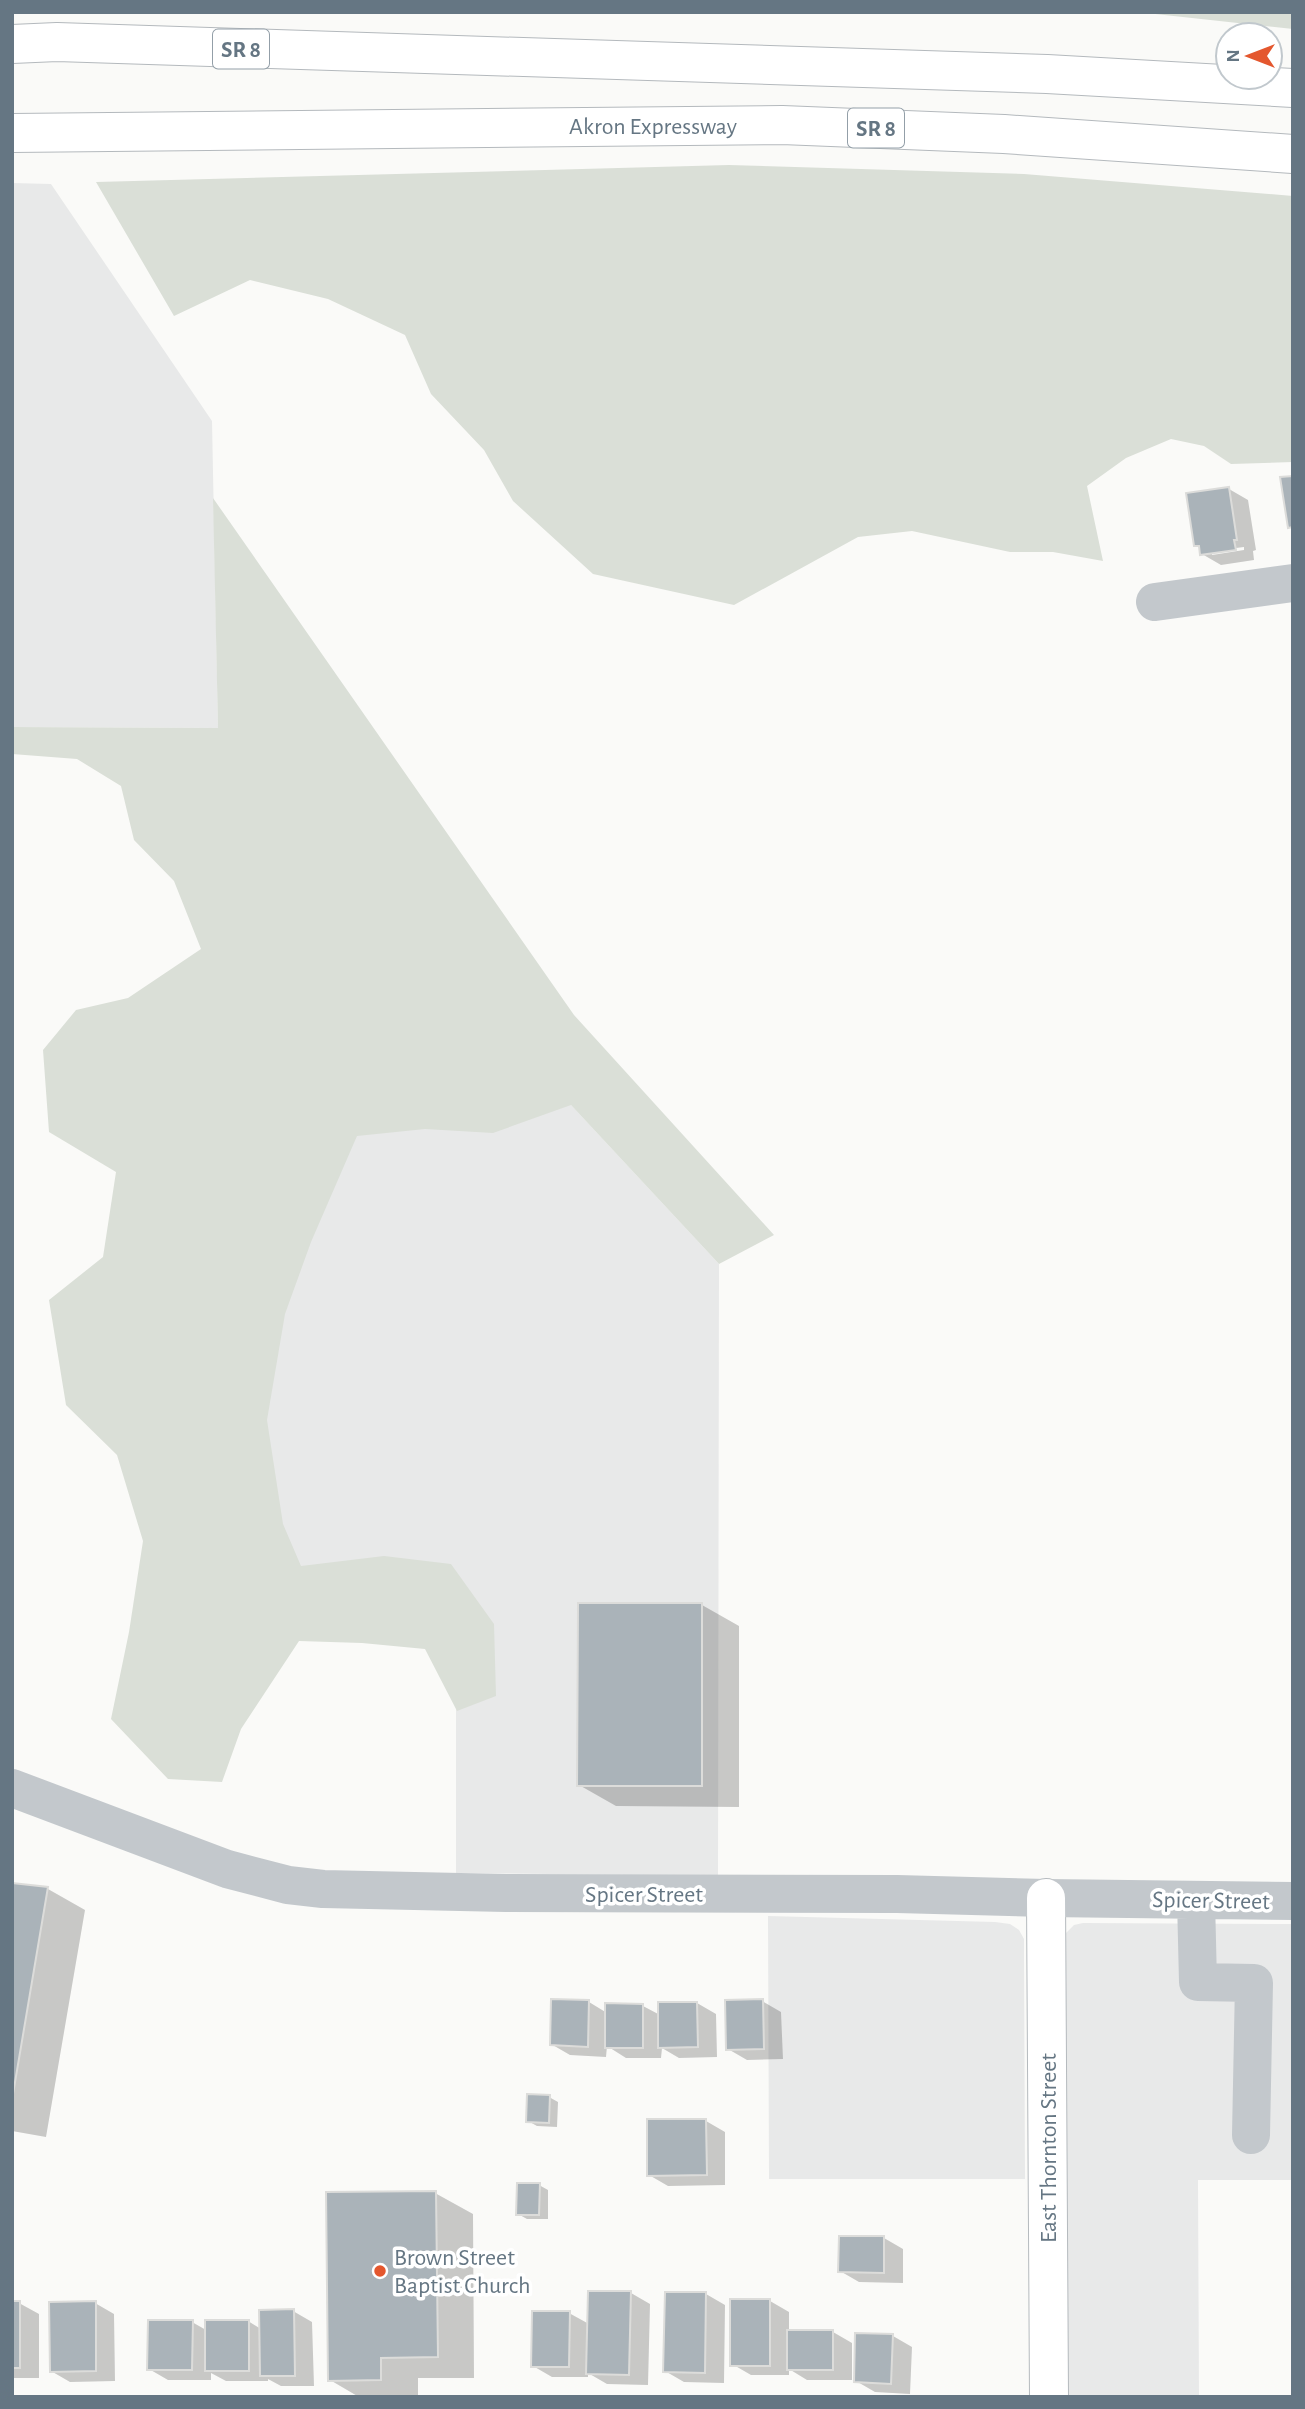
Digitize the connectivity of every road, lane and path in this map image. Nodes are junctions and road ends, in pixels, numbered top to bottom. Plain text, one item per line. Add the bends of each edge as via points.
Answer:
1 (12, 44) edge
2 (1214, 70) edge
3 (1047, 74) junction
4 (1293, 88) edge
5 (12, 133) edge
6 (1293, 154) edge
7 (1293, 583) edge
8 (1155, 601) dead end
9 (12, 1788) edge
10 (1046, 1898) junction
11 (1196, 1900) junction
12 (1293, 1901) edge
13 (1251, 2135) dead end
14 (1049, 2397) edge

1 - 3 main road, SR 8
2 - 3 main road
3 - 4 main road, SR 8
5 - 6 main road, Akron Expressway / SR 8 via 782,125 1004,134
7 - 8 street
9 - 10 street, Spicer Street via 227,1869 323,1889
10 - 11 street, Spicer Street
10 - 14 main road, East Thornton Street
11 - 12 street, Spicer Street
11 - 13 street via 1198,1982 1254,1983

